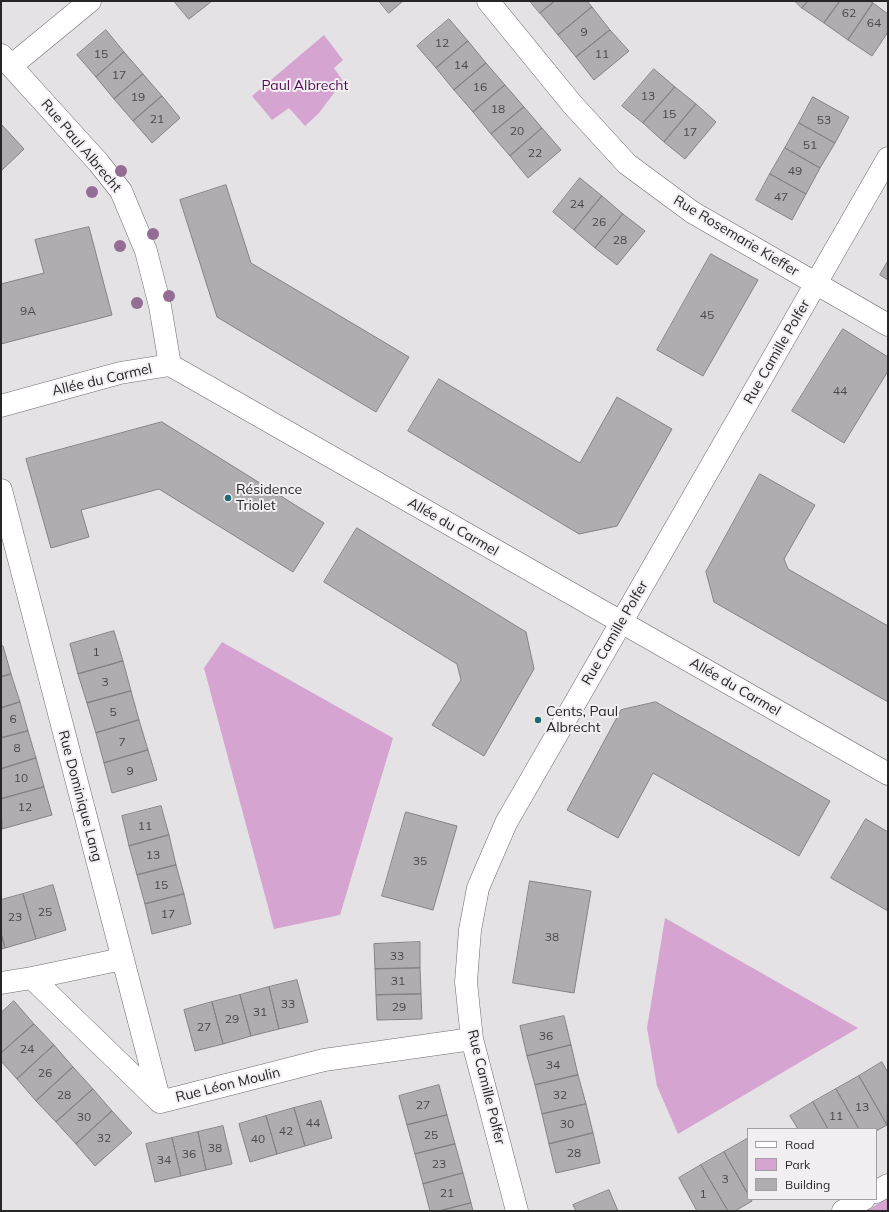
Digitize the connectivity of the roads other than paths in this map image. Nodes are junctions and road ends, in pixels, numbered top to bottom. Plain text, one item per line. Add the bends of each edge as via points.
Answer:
1 (90, 1) edge
2 (488, 1) edge
3 (6, 60) edge
4 (888, 158) edge
5 (816, 284) junction
6 (888, 325) edge
7 (170, 365) junction
8 (1, 406) edge
9 (1, 490) edge
10 (622, 622) junction
11 (888, 774) edge
12 (122, 959) junction
13 (32, 978) junction
14 (1, 983) edge
15 (472, 1039) junction
16 (160, 1102) junction
17 (888, 1185) edge
18 (877, 1191) edge
19 (862, 1200) edge
20 (517, 1211) edge
21 (843, 1211) edge

1 - 3 street
2 - 5 street, Rue Rosemarie Kieffer via 572,104 627,164 692,212
3 - 7 street, Rue Paul Albrecht via 121,191 146,251 160,306
4 - 5 street, Rue Camille Polfer
5 - 6 street, Rue Rosemarie Kieffer
5 - 10 street, Rue Camille Polfer
7 - 8 street, Allée du Carmel via 120,373
7 - 10 street, Allée du Carmel
9 - 12 street, Rue Dominique Lang
10 - 11 street, Allée du Carmel
10 - 15 street, Rue Camille Polfer via 506,823 478,888 470,930 466,982
12 - 13 street
12 - 16 street, Rue Dominique Lang
13 - 14 street
13 - 16 street, Rue Léon Moulin
15 - 16 street, Rue Léon Moulin via 324,1060
15 - 20 street, Rue Camille Polfer
17 - 18 street
19 - 21 street

